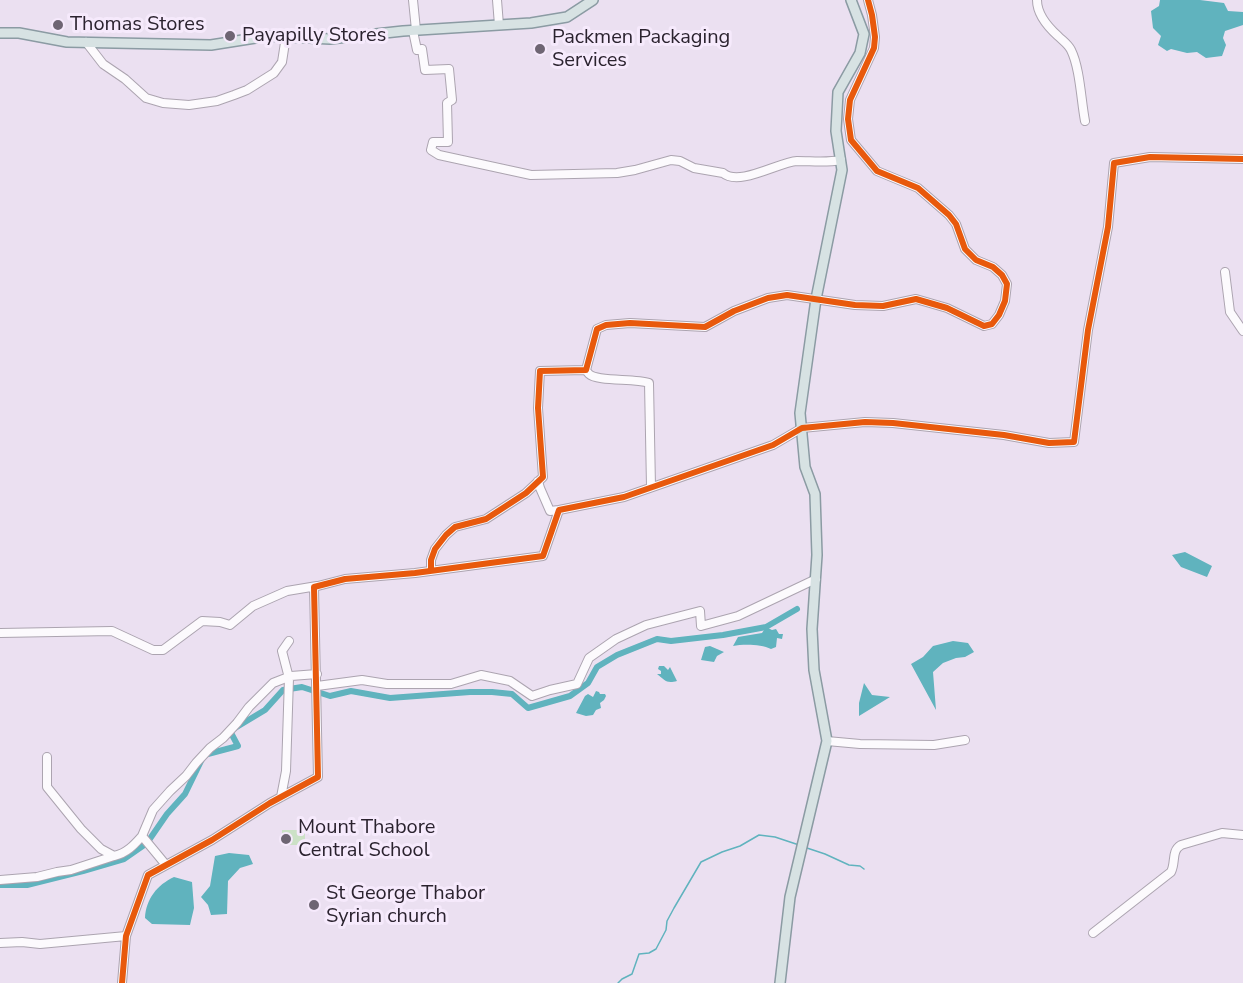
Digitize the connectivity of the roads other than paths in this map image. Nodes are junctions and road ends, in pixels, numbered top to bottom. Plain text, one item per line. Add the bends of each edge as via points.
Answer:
1 (413, 0) edge
2 (497, 0) edge
3 (592, 0) edge
4 (851, 0) edge
5 (868, 0) edge
6 (1037, 0) edge
7 (499, 25) junction
8 (414, 31) junction
9 (0, 33) edge
10 (286, 36) junction
11 (86, 42) junction
12 (1084, 121) dead end
13 (1243, 159) edge
14 (841, 160) junction
15 (1225, 272) dead end
16 (816, 299) junction
17 (1243, 331) edge
18 (586, 370) junction
19 (802, 428) junction
20 (538, 482) junction
21 (651, 487) junction
22 (559, 510) junction
23 (432, 571) junction
24 (816, 579) junction
25 (317, 586) junction
26 (0, 633) edge
27 (289, 641) dead end
28 (317, 674) junction
29 (289, 677) junction
30 (317, 686) junction
31 (965, 740) dead end
32 (827, 741) junction
33 (46, 757) dead end
34 (281, 797) junction
35 (1243, 835) edge
36 (142, 836) junction
37 (114, 856) junction
38 (166, 865) junction
39 (0, 880) edge
40 (1093, 933) dead end
41 (126, 936) junction
42 (0, 943) edge
43 (122, 983) edge
44 (780, 983) edge

1 - 8 street
2 - 7 street
3 - 7 main road via 567,17
4 - 14 main road via 864,34 860,53 838,92 836,131
5 - 16 street via 874,48 850,100 851,140 877,171 918,188 949,215 965,249 1002,275 1007,284 1005,301 992,324 984,326 947,308 916,299 883,306
6 - 12 street via 1040,13 1070,47 1075,59
7 - 8 main road
8 - 10 main road via 330,39
8 - 14 street via 425,70 449,69 452,100 447,103 448,142 433,142 431,150 439,155 531,176 617,173 671,160 733,177 752,176 795,161
9 - 11 main road
10 - 11 main road via 211,45
10 - 11 street via 282,62 274,73 234,95 189,105 146,98 103,64
13 - 19 street via 1150,157 1113,163 1108,227 1088,330 1074,442 893,423
14 - 16 main road
15 - 17 street via 1230,312
16 - 18 street via 788,295 768,298 705,327 606,325 597,329
16 - 19 main road via 800,413
18 - 20 street via 540,371 538,408 543,477
18 - 21 street via 592,376 649,383
19 - 21 street via 773,445
19 - 24 main road via 806,467 815,494
20 - 22 street via 550,511
20 - 23 street via 486,519 455,527 435,549
21 - 22 street
22 - 23 street via 543,556
23 - 25 street via 345,579
24 - 30 street via 738,616 710,624 701,626 700,611 646,625 589,658 577,684 532,696 510,681 481,675 451,684 362,680
24 - 32 main road via 814,670
25 - 26 street via 287,591 253,606 230,625 202,621 163,650 153,650 112,631
25 - 28 street
27 - 29 street via 282,651
28 - 29 street
28 - 30 street
29 - 34 street via 286,771
29 - 36 street via 273,683 170,791 153,810
30 - 34 street via 318,777
31 - 32 street via 934,745
32 - 44 main road via 790,897
33 - 37 street via 47,787 81,829
34 - 38 street
35 - 40 street via 1222,833 1176,848 1171,872
36 - 37 street via 129,850
36 - 38 street
37 - 39 street via 71,870
38 - 41 street via 148,875
41 - 42 street via 40,944
41 - 43 street

